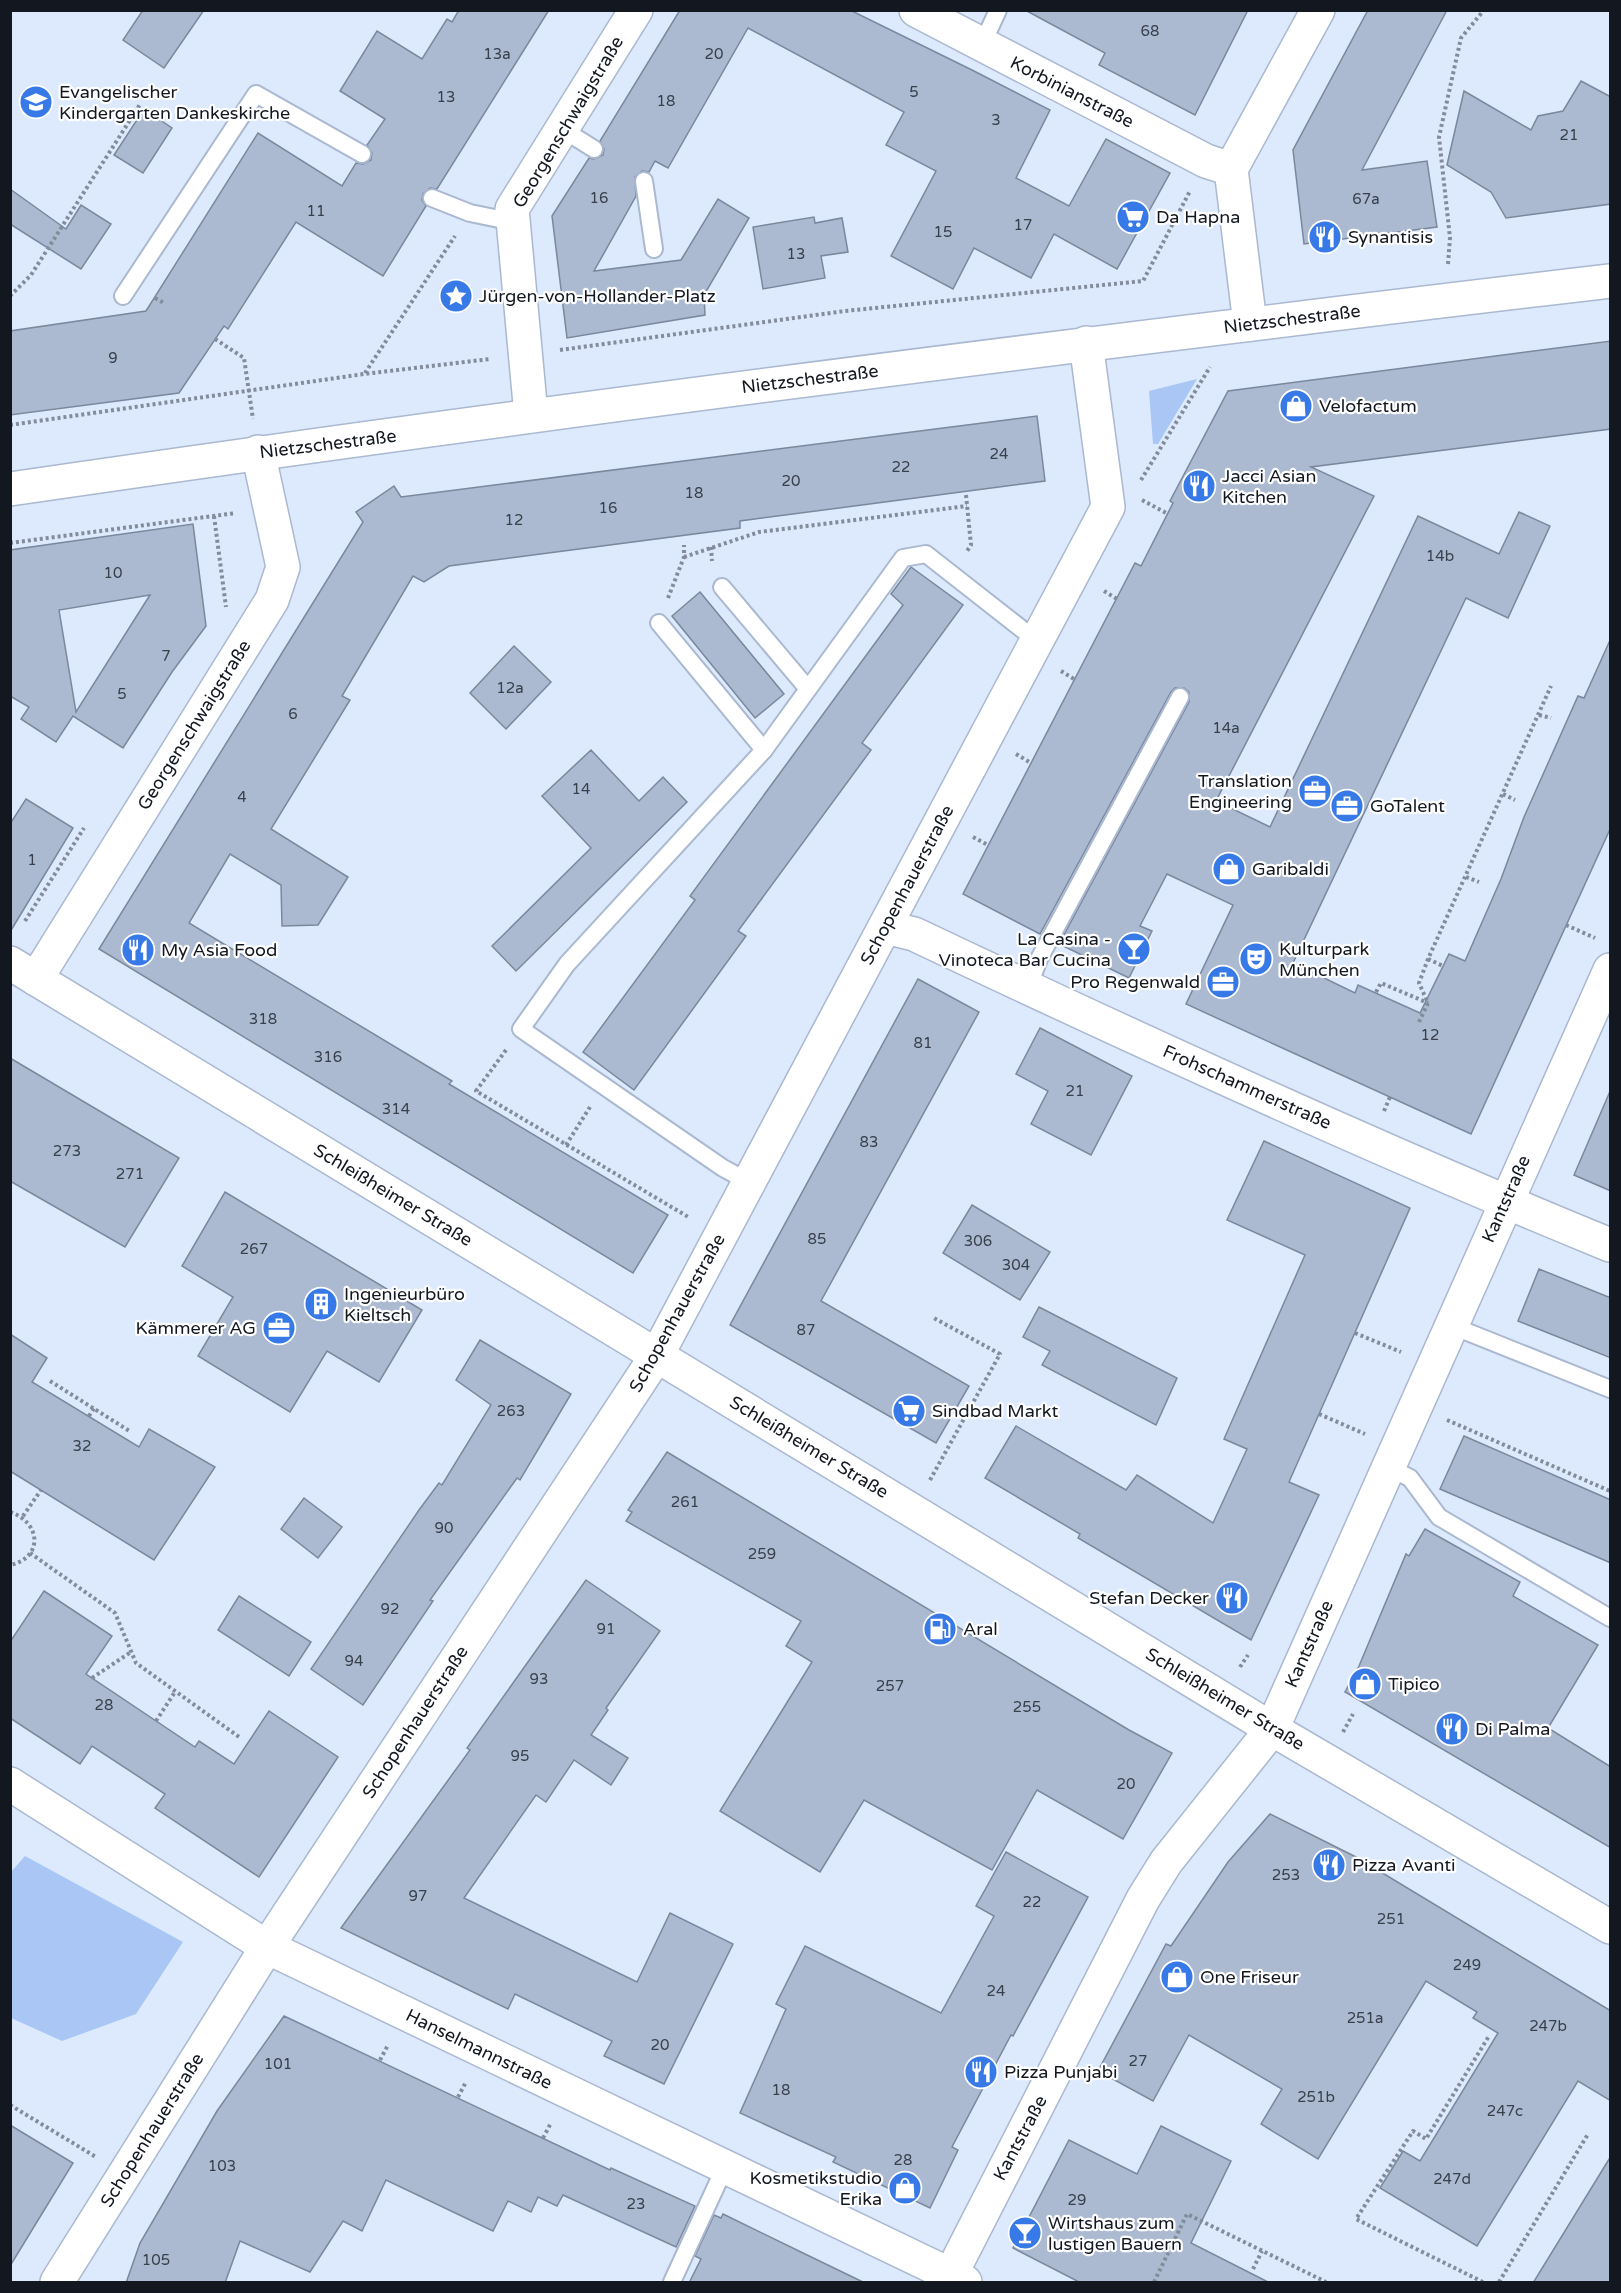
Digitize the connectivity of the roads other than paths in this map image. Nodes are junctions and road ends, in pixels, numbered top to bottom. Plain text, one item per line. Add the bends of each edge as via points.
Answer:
1 (636, 10) edge
2 (916, 10) edge
3 (998, 10) edge
4 (1318, 10) edge
5 (982, 45) junction
6 (562, 129) junction
7 (594, 149) dead end
8 (362, 154) dead end
9 (1218, 165) junction
10 (644, 181) dead end
11 (432, 198) dead end
12 (514, 222) junction
13 (654, 249) dead end
14 (1611, 281) edge
15 (123, 296) dead end
16 (1250, 324) junction
17 (1086, 343) junction
18 (531, 415) junction
19 (258, 452) junction
20 (10, 489) edge
21 (722, 587) dead end
22 (659, 623) road end
23 (1036, 640) junction
24 (808, 689) junction
25 (1180, 697) dead end
26 (764, 750) junction
27 (885, 927) junction
28 (1606, 956) edge
29 (23, 971) edge
30 (1028, 988) junction
31 (749, 1182) junction
32 (1505, 1202) junction
33 (1611, 1245) edge
34 (1450, 1325) junction
35 (657, 1355) junction
36 (1611, 1389) edge
37 (1392, 1457) junction
38 (1611, 1618) edge
39 (1272, 1728) junction
40 (10, 1784) edge
41 (1611, 1927) edge
42 (267, 1947) junction
43 (725, 2167) junction
44 (954, 2280) edge
45 (57, 2283) edge
46 (672, 2283) edge

1 - 6 street, Georgenschwaigstraße
2 - 5 street, Korbinianstraße
3 - 5 lane
4 - 9 street
5 - 9 street, Korbinianstraße
6 - 7 lane
6 - 12 street, Georgenschwaigstraße via 512,209
8 - 15 lane via 256,94
9 - 16 street
10 - 13 lane
11 - 12 lane via 470,213
12 - 18 street, Georgenschwaigstraße
14 - 16 street, Nietzschestraße
16 - 17 street, Nietzschestraße
17 - 18 street, Nietzschestraße
17 - 23 street, Schopenhauerstraße via 1123,502
18 - 19 street, Nietzschestraße
19 - 20 street, Nietzschestraße
19 - 29 street, Georgenschwaigstraße via 283,567 272,600
21 - 24 lane
22 - 26 lane
23 - 24 lane via 926,554 903,558
23 - 27 street, Schopenhauerstraße
24 - 26 lane
25 - 30 lane via 1043,950
26 - 31 lane via 567,964 521,1029
27 - 30 street, Frohschammerstraße via 914,934
27 - 31 street, Schopenhauerstraße
28 - 32 street, Kantstraße
29 - 35 street, Schleißheimer Straße
30 - 32 street, Frohschammerstraße
31 - 35 street, Schopenhauerstraße
32 - 33 street, Frohschammerstraße
32 - 34 street, Kantstraße
34 - 36 lane
34 - 37 street, Kantstraße
35 - 39 street, Schleißheimer Straße
35 - 42 street, Schopenhauerstraße
37 - 38 lane via 1439,1516
37 - 39 street, Kantstraße
39 - 41 street, Schleißheimer Straße
39 - 44 street, Kantstraße via 1166,1862 1143,1899
40 - 42 street, Hanselmannstraße
42 - 43 street, Hanselmannstraße
42 - 45 street, Schopenhauerstraße
43 - 44 street, Hanselmannstraße
43 - 46 lane

